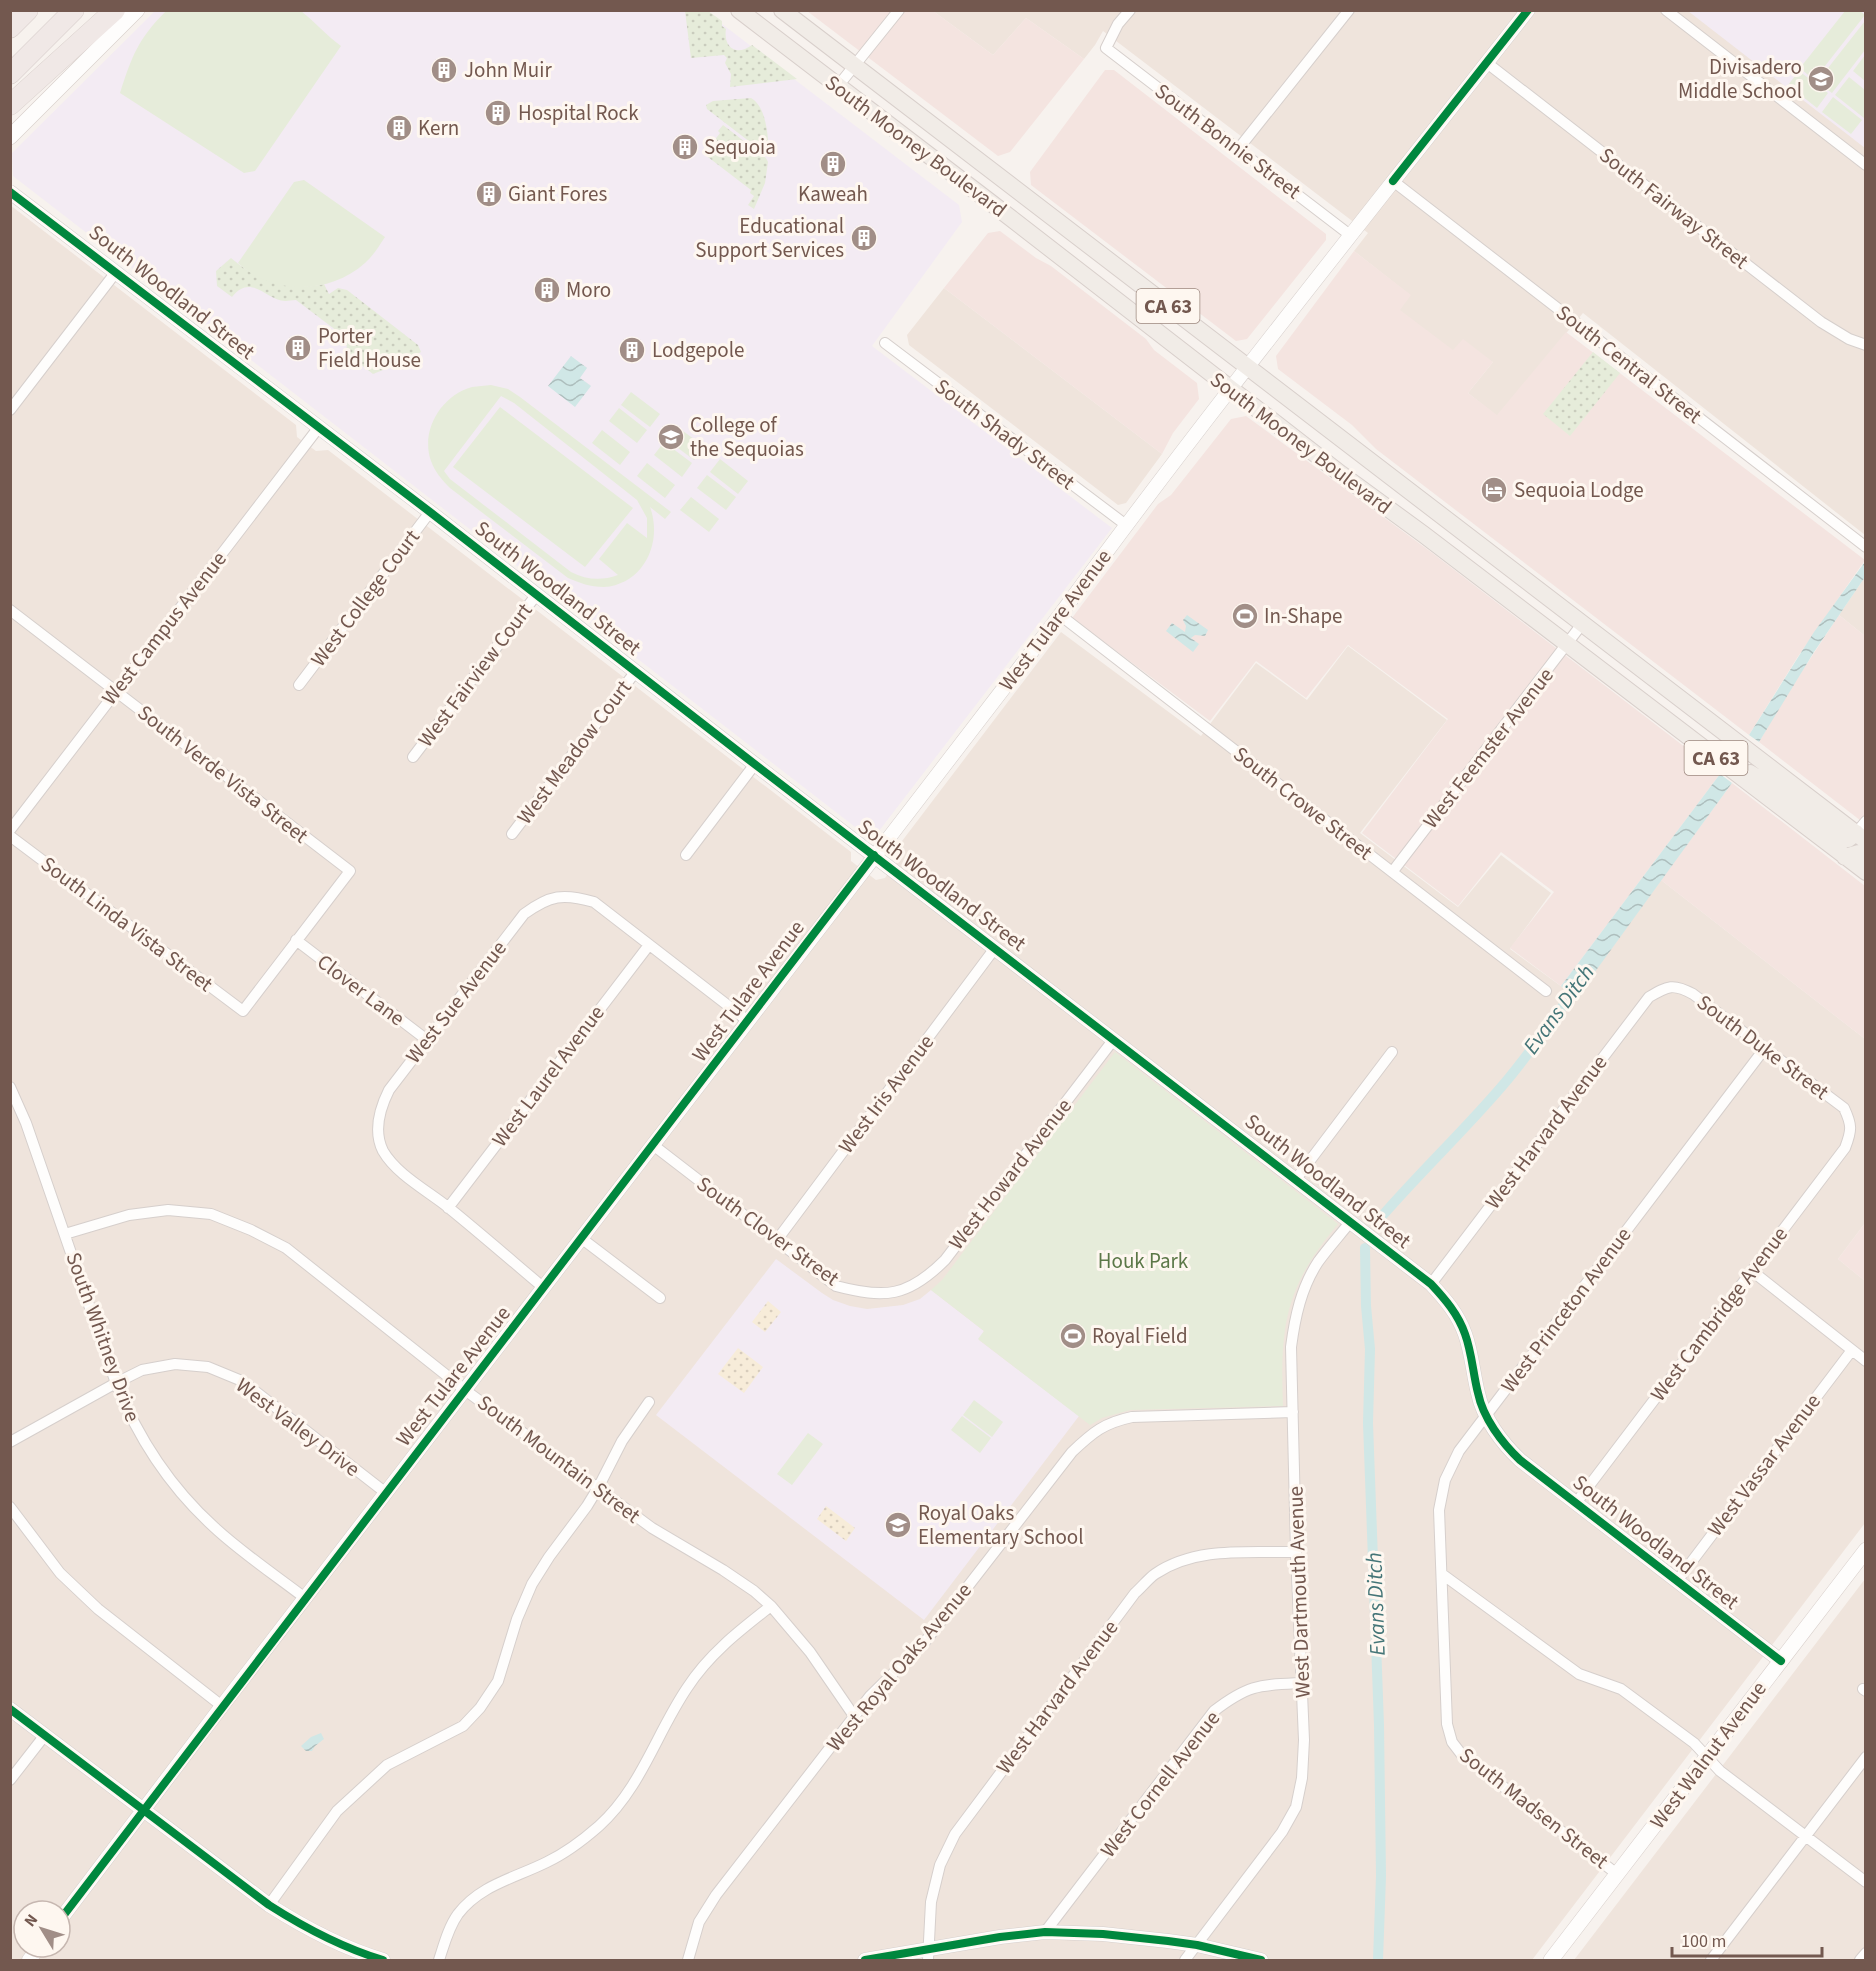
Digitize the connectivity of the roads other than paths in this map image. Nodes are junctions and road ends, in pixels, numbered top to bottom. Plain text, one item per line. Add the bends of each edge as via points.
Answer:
1 (28, 10) edge
2 (74, 10) edge
3 (115, 10) edge
4 (137, 10) edge
5 (739, 10) edge
6 (782, 10) edge
7 (899, 10) edge
8 (1130, 10) edge
9 (1349, 10) edge
10 (1528, 10) edge
11 (1666, 10) edge
12 (10, 28) edge
13 (1487, 63) junction
14 (854, 66) junction
15 (10, 74) edge
16 (838, 86) junction
17 (10, 105) edge
18 (10, 137) edge
19 (1239, 148) junction
20 (1866, 165) edge
21 (1393, 181) junction
22 (10, 192) edge
23 (1350, 235) junction
24 (116, 272) junction
25 (885, 343) dead end
26 (1866, 345) edge
27 (1247, 366) junction
28 (1230, 388) junction
29 (10, 410) edge
30 (319, 427) junction
31 (430, 512) junction
32 (1126, 525) junction
33 (1866, 547) edge
34 (537, 594) junction
35 (10, 610) edge
36 (1060, 615) junction
37 (1582, 624) junction
38 (1567, 644) junction
39 (636, 671) junction
40 (299, 685) dead end
41 (115, 691) junction
42 (1689, 738) junction
43 (413, 757) dead end
44 (755, 764) junction
45 (10, 830) edge
46 (1862, 832) edge
47 (512, 834) dead end
48 (10, 836) edge
49 (686, 855) dead end
50 (874, 855) junction
51 (1866, 855) edge
52 (1845, 857) junction
53 (1392, 872) junction
54 (1866, 872) edge
55 (296, 940) junction
56 (649, 945) junction
57 (995, 948) junction
58 (1667, 986) joint
59 (1546, 991) dead end
60 (748, 1021) junction
61 (1114, 1039) junction
62 (427, 1040) junction
63 (1765, 1048) junction
64 (1392, 1052) dead end
65 (10, 1087) edge
66 (1850, 1121) joint
67 (653, 1145) junction
68 (1296, 1179) junction
69 (448, 1208) junction
70 (1351, 1221) junction
71 (65, 1234) junction
72 (581, 1238) junction
73 (777, 1240) junction
74 (1752, 1271) junction
75 (1431, 1284) junction
76 (544, 1287) junction
77 (893, 1293) joint
78 (660, 1298) dead end
79 (1852, 1350) junction
80 (1866, 1360) edge
81 (116, 1383) junction
82 (465, 1390) junction
83 (649, 1402) dead end
84 (1293, 1412) junction
85 (1486, 1415) junction
86 (10, 1442) edge
87 (598, 1488) junction
88 (386, 1493) junction
89 (1576, 1503) junction
90 (10, 1507) edge
91 (1866, 1550) edge
92 (1296, 1551) junction
93 (1442, 1574) junction
94 (1677, 1581) junction
95 (305, 1598) junction
96 (771, 1606) junction
97 (1781, 1661) junction
98 (1302, 1683) junction
99 (222, 1706) junction
100 (10, 1709) edge
101 (854, 1716) junction
102 (45, 1735) junction
103 (1452, 1742) joint
104 (1708, 1756) junction
105 (1866, 1757) edge
106 (10, 1780) edge
107 (143, 1811) junction
108 (1805, 1836) junction
109 (1617, 1874) junction
110 (1866, 1882) edge
111 (72, 1904) edge
112 (269, 1905) junction
113 (1045, 1932) junction
114 (1197, 1946) junction
115 (1866, 1953) edge
116 (929, 1955) edge
117 (383, 1960) edge
118 (439, 1960) edge
119 (688, 1960) edge
120 (865, 1960) edge
121 (1185, 1960) edge
122 (1261, 1960) edge
123 (1551, 1960) edge
124 (1711, 1960) edge
125 (1860, 1960) edge

1 - 12 highway
2 - 15 highway
3 - 17 highway
4 - 18 main road
5 - 16 main road, South Mooney Boulevard / CA 63
6 - 14 main road, South Mooney Boulevard / CA 63
7 - 14 street
8 - 19 street, South Bonnie Street via 1106,48
9 - 19 street
10 - 13 street, West Tulare Avenue
11 - 20 street
13 - 21 street, West Tulare Avenue
13 - 26 street, South Fairway Street via 1821,322
14 - 16 street
14 - 27 main road, South Mooney Boulevard / CA 63
16 - 28 main road, South Mooney Boulevard / CA 63
19 - 23 street, South Bonnie Street
21 - 23 street, West Tulare Avenue
21 - 33 street, South Central Street
22 - 24 street, South Woodland Street
23 - 27 street, West Tulare Avenue
24 - 29 street
24 - 30 street, South Woodland Street
25 - 32 street, South Shady Street
27 - 28 street, West Tulare Avenue
27 - 37 main road, South Mooney Boulevard / CA 63
28 - 32 street, West Tulare Avenue
28 - 38 main road, South Mooney Boulevard / CA 63
30 - 31 street, South Woodland Street
30 - 41 street, West Campus Avenue
31 - 34 street, South Woodland Street
31 - 40 street, West College Court
32 - 36 street, West Tulare Avenue
34 - 39 street, South Woodland Street
34 - 43 street, West Fairview Court
35 - 41 street, South Verde Vista Street
36 - 50 street, West Tulare Avenue
36 - 53 street, South Crowe Street
37 - 38 street, West Feemster Avenue
37 - 46 main road, South Mooney Boulevard / CA 63
38 - 42 main road, South Mooney Boulevard / CA 63
38 - 53 street, West Feemster Avenue
39 - 44 street, South Woodland Street
39 - 47 street, West Meadow Court
41 - 45 street, West Campus Avenue
41 - 55 street, South Verde Vista Street via 350,872
42 - 46 main road via 1770,785 1837,836 1848,839
42 - 52 main road, South Mooney Boulevard / CA 63
44 - 49 street
44 - 50 street, South Woodland Street
48 - 55 street, South Linda Vista Street via 243,1011
50 - 57 street, South Woodland Street
50 - 60 street, West Tulare Avenue
51 - 52 main road
52 - 54 main road, South Mooney Boulevard / CA 63
53 - 59 street, South Crowe Street
55 - 62 street, Clover Lane
56 - 60 street
56 - 62 street, West Sue Avenue via 594,902 573,896 540,902 524,914
56 - 69 street, West Laurel Avenue
57 - 61 street, South Woodland Street
57 - 73 street, West Iris Avenue
58 - 63 street, South Duke Street via 1681,987 1693,994
58 - 75 street, West Harvard Avenue via 1649,997
60 - 67 street, West Tulare Avenue
61 - 68 street, South Woodland Street
61 - 77 street, West Howard Avenue via 945,1260 928,1277
62 - 69 street, West Sue Avenue via 389,1090 381,1105 377,1130 383,1150 396,1167
63 - 66 street, South Duke Street via 1844,1108
63 - 85 street, West Princeton Avenue
64 - 68 street
65 - 71 street, South Whitney Drive
66 - 74 street, West Cambridge Avenue via 1845,1148
67 - 72 street, West Tulare Avenue
67 - 73 street, South Clover Street
68 - 70 street, South Woodland Street
69 - 76 street
70 - 75 street, South Woodland Street
70 - 84 street, West Dartmouth Avenue via 1318,1263 1295,1318 1291,1347
71 - 81 street, South Whitney Drive
71 - 82 street, South Mountain Street via 129,1215 168,1210 211,1214 286,1248
72 - 76 street, West Tulare Avenue
72 - 78 street
73 - 77 street, South Clover Street via 837,1286 866,1294
74 - 79 street
74 - 89 street, West Cambridge Avenue
75 - 85 street, South Woodland Street via 1466,1334
76 - 82 street, West Tulare Avenue
79 - 80 street
79 - 94 street, West Vassar Avenue
81 - 86 street, West Valley Drive
81 - 88 street, West Valley Drive via 142,1370 175,1364 208,1367 242,1381
81 - 95 street, South Whitney Drive via 148,1448 182,1495 215,1528
82 - 87 street, South Mountain Street
82 - 88 street, West Tulare Avenue
83 - 87 street via 621,1441
84 - 92 street, West Dartmouth Avenue
84 - 101 street, West Royal Oaks Avenue via 1132,1417 1111,1422 1089,1435 924,1643
85 - 89 street, South Woodland Street via 1509,1450
85 - 93 street, West Princeton Avenue via 1459,1451 1445,1479 1439,1510
87 - 96 street, South Mountain Street
87 - 112 street via 532,1584 516,1619 498,1681 480,1708 463,1726 387,1765 338,1811
88 - 95 street, West Tulare Avenue
89 - 94 street, South Woodland Street
90 - 99 street via 60,1573 98,1609
91 - 97 main road, West Walnut Avenue
92 - 98 street, West Dartmouth Avenue
92 - 116 street, West Harvard Avenue via 1203,1554 1155,1575 1135,1593 955,1834 940,1865 931,1902
93 - 103 street, West Princeton Avenue via 1447,1724
93 - 104 street via 1579,1674 1621,1689
94 - 97 street, South Woodland Street
95 - 99 street, West Tulare Avenue
96 - 101 street, South Mountain Street via 810,1652
96 - 118 street via 708,1660 687,1688 643,1771 601,1824 548,1862 471,1899 447,1934
97 - 104 main road, West Walnut Avenue
98 - 113 street, West Cornell Avenue via 1258,1685 1234,1695 1214,1711
98 - 114 street, West Dartmouth Avenue via 1303,1759 1296,1807 1282,1832
99 - 107 street, West Tulare Avenue
100 - 102 street
101 - 119 street, West Royal Oaks Avenue via 716,1894 699,1922
102 - 106 street
102 - 107 street
103 - 109 street, South Madsen Street via 1462,1755
104 - 108 street via 1720,1771
104 - 109 main road, West Walnut Avenue
105 - 108 street
107 - 111 street, West Tulare Avenue
107 - 112 street
108 - 110 street
108 - 124 street
109 - 123 main road, West Walnut Avenue
112 - 117 street via 332,1940
113 - 114 street via 1102,1934
113 - 116 street via 1000,1936
114 - 121 street
114 - 122 street
115 - 125 street
116 - 120 street

